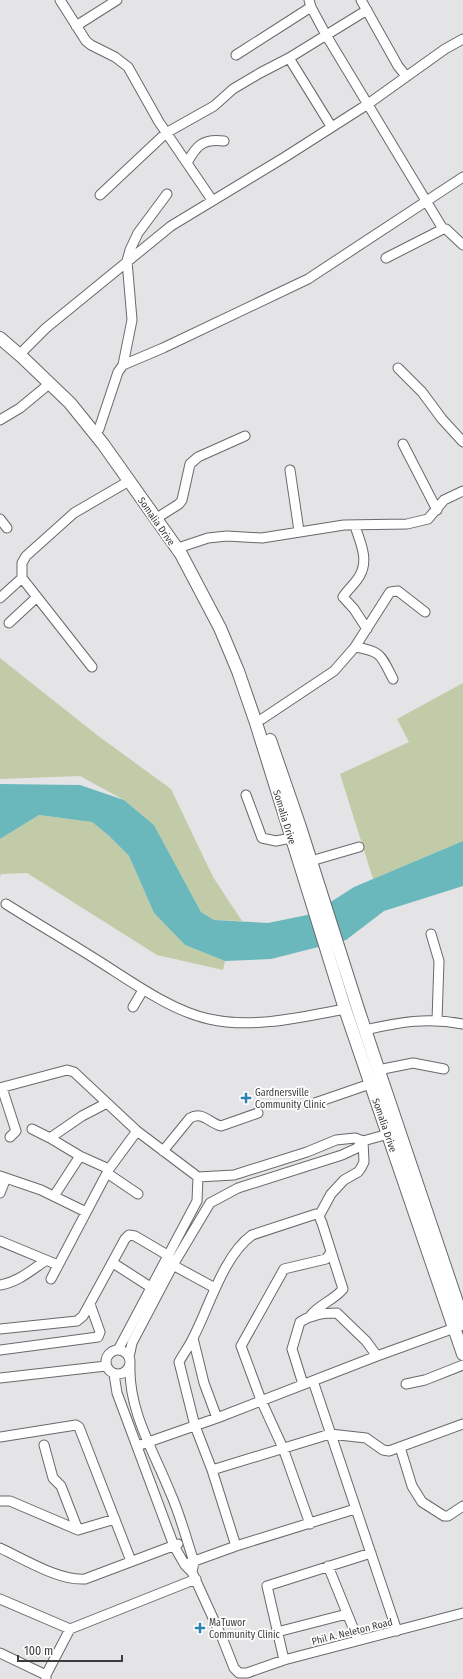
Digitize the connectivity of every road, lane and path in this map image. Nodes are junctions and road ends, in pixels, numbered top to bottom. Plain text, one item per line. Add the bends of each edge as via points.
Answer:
1 (60, 0) edge
2 (117, 0) edge
3 (361, 0) edge
4 (310, 4) edge
5 (367, 10) junction
6 (76, 26) junction
7 (326, 35) junction
8 (463, 39) edge
9 (236, 56) dead end
10 (289, 58) junction
11 (406, 76) junction
12 (368, 104) junction
13 (331, 126) junction
14 (166, 133) junction
15 (224, 141) dead end
16 (187, 164) junction
17 (463, 177) edge
18 (167, 194) dead end
19 (100, 195) dead end
20 (212, 200) junction
21 (427, 200) junction
22 (443, 229) junction
23 (463, 245) edge
24 (386, 258) dead end
25 (127, 261) junction
26 (0, 330) edge
27 (0, 338) edge
28 (23, 351) junction
29 (123, 365) junction
30 (398, 368) dead end
31 (49, 384) junction
32 (0, 420) edge
33 (96, 431) junction
34 (245, 436) dead end
35 (463, 442) edge
36 (403, 444) dead end
37 (290, 470) dead end
38 (129, 480) junction
39 (463, 490) edge
40 (437, 510) junction
41 (160, 516) junction
42 (0, 519) edge
43 (355, 526) junction
44 (7, 528) dead end
45 (299, 531) junction
46 (182, 547) junction
47 (22, 578) junction
48 (37, 597) junction
49 (0, 598) edge
50 (425, 612) dead end
51 (9, 623) dead end
52 (367, 629) junction
53 (356, 647) junction
54 (92, 667) dead end
55 (392, 679) dead end
56 (262, 720) junction
57 (246, 795) dead end
58 (291, 838) junction
59 (359, 847) dead end
60 (310, 861) junction
61 (316, 899) junction
62 (6, 904) dead end
63 (431, 934) dead end
64 (143, 990) junction
65 (133, 1007) dead end
66 (345, 1009) junction
67 (437, 1020) junction
68 (463, 1024) edge
69 (365, 1030) junction
70 (444, 1069) dead end
71 (378, 1070) junction
72 (370, 1084) junction
73 (1, 1088) edge
74 (107, 1103) junction
75 (312, 1104) dead end
76 (258, 1113) dead end
77 (32, 1129) dead end
78 (137, 1131) junction
79 (394, 1133) junction
80 (10, 1137) dead end
81 (50, 1138) junction
82 (363, 1142) junction
83 (163, 1151) junction
84 (307, 1152) junction
85 (80, 1156) junction
86 (311, 1165) junction
87 (108, 1171) junction
88 (234, 1175) junction
89 (3, 1177) edge
90 (198, 1177) junction
91 (238, 1188) junction
92 (0, 1193) edge
93 (138, 1194) dead end
94 (54, 1196) junction
95 (197, 1201) junction
96 (210, 1203) junction
97 (86, 1212) junction
98 (319, 1216) junction
99 (0, 1241) edge
100 (331, 1252) junction
101 (45, 1261) junction
102 (170, 1261) junction
103 (113, 1263) junction
104 (58, 1265) junction
105 (51, 1279) dead end
106 (0, 1285) edge
107 (152, 1288) junction
108 (215, 1288) junction
109 (90, 1304) junction
110 (311, 1315) junction
111 (463, 1320) edge
112 (458, 1327) edge
113 (0, 1329) edge
114 (193, 1338) junction
115 (0, 1350) edge
116 (118, 1350) junction
117 (463, 1354) edge
118 (377, 1356) junction
119 (129, 1360) junction
120 (463, 1365) edge
121 (106, 1366) junction
122 (114, 1374) junction
123 (0, 1378) edge
124 (313, 1381) junction
125 (303, 1384) junction
126 (406, 1384) dead end
127 (261, 1400) junction
128 (217, 1418) junction
129 (463, 1424) edge
130 (195, 1426) junction
131 (330, 1434) junction
132 (0, 1437) edge
133 (147, 1442) junction
134 (44, 1445) dead end
135 (137, 1446) junction
136 (400, 1447) junction
137 (283, 1448) junction
138 (212, 1470) junction
139 (0, 1501) edge
140 (463, 1506) edge
141 (355, 1509) junction
142 (115, 1519) junction
143 (310, 1524) junction
144 (78, 1530) junction
145 (187, 1540) junction
146 (174, 1546) junction
147 (236, 1546) junction
148 (0, 1548) edge
149 (371, 1553) junction
150 (131, 1561) junction
151 (194, 1562) junction
152 (185, 1565) junction
153 (328, 1566) junction
154 (194, 1576) junction
155 (0, 1599) edge
156 (463, 1613) edge
157 (347, 1614) junction
158 (70, 1629) junction
159 (396, 1631) junction
160 (277, 1632) junction
161 (358, 1640) junction
162 (0, 1653) edge
163 (284, 1660) junction
164 (46, 1677) edge

1 - 6 street
2 - 6 street
3 - 5 street
4 - 7 street
4 - 9 street
5 - 7 street
5 - 11 street
6 - 14 street via 90,45 115,57 128,67
7 - 10 street
7 - 12 street
8 - 11 street
10 - 13 street
10 - 14 street via 233,89 214,106
11 - 12 street
12 - 13 street
12 - 21 street
13 - 20 street via 285,157
14 - 16 street
14 - 19 street
15 - 16 street via 204,142 192,153
16 - 20 street
17 - 21 street
18 - 25 street via 138,233
20 - 25 street via 171,226
21 - 22 street
21 - 29 street via 308,279
22 - 23 street
22 - 24 street
25 - 28 street via 46,328
25 - 29 street via 132,320
26 - 28 main road, Somalia Drive
27 - 31 main road, Somalia Drive
28 - 33 main road, Somalia Drive
29 - 33 street
30 - 35 street via 422,392
31 - 32 street via 20,408
31 - 33 main road, Somalia Drive
33 - 38 main road, Somalia Drive
33 - 41 main road, Somalia Drive
34 - 41 street via 198,457 190,464 182,500
36 - 40 street
37 - 45 street
38 - 47 street via 74,513 26,556 22,563
38 - 58 main road, Somalia Drive via 180,554 220,628 249,701
39 - 40 street via 444,500
40 - 43 street via 428,519 407,524
41 - 46 main road, Somalia Drive
42 - 44 street
43 - 45 street
43 - 52 street via 363,553 363,567 343,597
45 - 46 street via 262,538 208,538
46 - 56 main road, Somalia Drive via 227,629
47 - 48 street
47 - 49 street
48 - 51 street
48 - 54 street
50 - 52 street via 394,590 386,596
52 - 53 street
53 - 55 street via 369,649 381,655
53 - 56 street via 326,679
56 - 60 main road, Somalia Drive
57 - 58 street via 262,838 276,841
58 - 61 main road, Somalia Drive
59 - 60 street
60 - 61 main road, Somalia Drive
61 - 66 main road, Somalia Drive
61 - 69 main road, Somalia Drive via 340,952
62 - 64 street
63 - 67 street via 439,961
64 - 65 street
64 - 66 street via 196,1015 230,1022 293,1018
66 - 72 main road, Somalia Drive
67 - 68 street
67 - 69 street via 402,1021
69 - 71 main road, Somalia Drive
70 - 71 street via 413,1063
71 - 79 main road, Somalia Drive
72 - 75 street
72 - 79 main road, Somalia Drive
73 - 74 street via 67,1070 79,1076
73 - 80 street via 16,1131
74 - 78 street
74 - 81 street via 82,1116
76 - 83 street via 221,1126 201,1115 195,1115
77 - 81 street
78 - 83 street
78 - 87 street
79 - 82 street
79 - 111 main road, Somalia Drive
79 - 112 main road, Somalia Drive
81 - 85 street
82 - 84 street via 355,1138 336,1140
82 - 86 street via 350,1152
82 - 98 street via 364,1162 361,1168 344,1180 331,1194
83 - 90 street
84 - 86 street
84 - 88 street
85 - 87 street
85 - 94 street
86 - 91 street
87 - 93 street
87 - 97 street
88 - 90 street
88 - 91 street
89 - 92 street
89 - 94 street
90 - 95 street
91 - 96 street
94 - 97 street
95 - 96 street
95 - 102 street
96 - 102 street
97 - 104 street
98 - 100 street
98 - 108 street via 316,1214 252,1235 239,1248
99 - 101 street
100 - 110 street via 343,1289
100 - 127 street via 326,1259 284,1269 241,1342
101 - 104 street
101 - 106 street via 20,1279
102 - 103 street via 135,1236 129,1235
102 - 107 street
102 - 108 street
102 - 119 street via 132,1343
103 - 107 street
103 - 109 street
104 - 105 street
107 - 116 street
108 - 114 street
109 - 113 street via 77,1321
109 - 115 street via 100,1332 98,1337
110 - 118 street via 337,1313 349,1322
110 - 125 street via 300,1322 292,1349
112 - 117 main road, Somalia Drive
112 - 118 street
114 - 128 street via 204,1383
114 - 130 street via 179,1362
116 - 119 street via 124,1352
116 - 121 street via 108,1355
118 - 124 street
119 - 122 street via 126,1371
119 - 133 street via 130,1390
120 - 126 street via 425,1380
121 - 122 street
121 - 123 street
122 - 135 street via 117,1393
124 - 125 street
124 - 131 street
125 - 127 street
127 - 128 street
127 - 137 street
128 - 130 street
129 - 136 street
130 - 133 street
130 - 138 street
131 - 136 street via 366,1438 383,1450
131 - 137 street
131 - 141 street
132 - 142 street via 76,1425 79,1427
133 - 135 street
133 - 145 street via 170,1492
134 - 144 street via 53,1478 61,1486
135 - 146 street
136 - 140 street via 412,1486 422,1502 444,1516
137 - 138 street
137 - 143 street
138 - 147 street
139 - 144 street via 10,1501
141 - 143 street
141 - 149 street
142 - 144 street
142 - 150 street
143 - 147 street
145 - 146 street
145 - 151 street
146 - 150 street
146 - 152 street
147 - 151 street
148 - 150 street via 76,1580
149 - 153 street
149 - 159 street
151 - 152 street
151 - 154 street
152 - 154 street
153 - 157 street
153 - 160 street via 267,1586
154 - 158 street via 102,1618
154 - 163 street, Phil A. Neleton Road via 234,1668 247,1673
155 - 158 street
156 - 159 street, Phil A. Neleton Road
157 - 160 street
157 - 161 street
158 - 164 street
159 - 161 street, Phil A. Neleton Road
160 - 163 street
161 - 163 street, Phil A. Neleton Road
162 - 164 street

